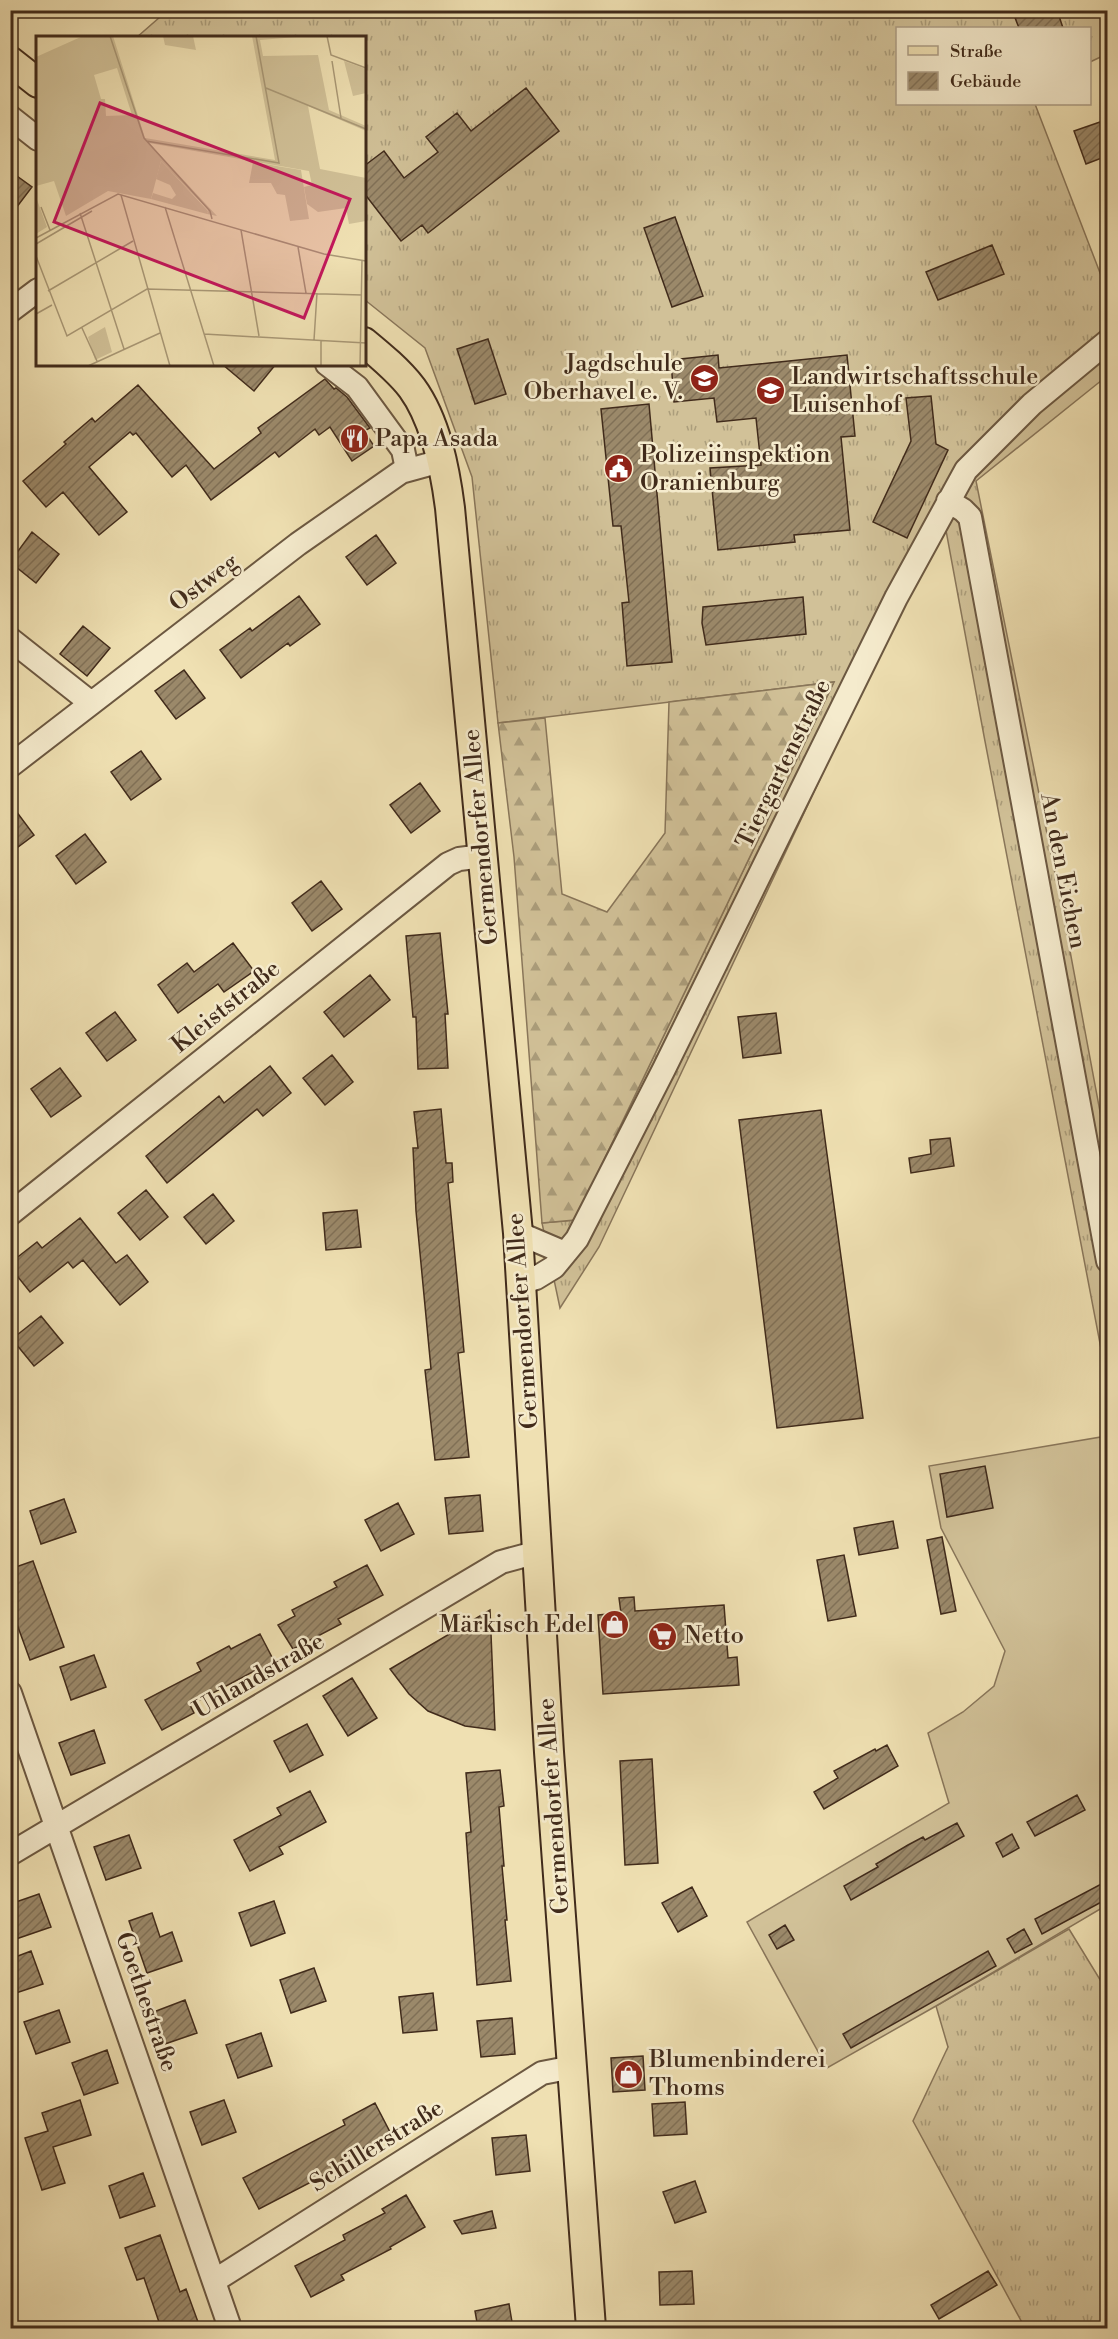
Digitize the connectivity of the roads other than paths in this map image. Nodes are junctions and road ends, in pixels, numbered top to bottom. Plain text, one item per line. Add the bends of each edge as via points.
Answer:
1 (10, 62) edge
2 (36, 82) edge
3 (10, 117) edge
4 (36, 137) edge
5 (36, 292) edge
6 (10, 311) edge
7 (1107, 341) edge
8 (366, 344) edge
9 (330, 366) edge
10 (441, 461) junction
11 (407, 469) junction
12 (948, 501) junction
13 (10, 639) edge
14 (91, 703) junction
15 (10, 765) edge
16 (483, 856) junction
17 (10, 1214) edge
18 (518, 1233) junction
19 (565, 1253) junction
20 (1107, 1261) edge
21 (520, 1283) junction
22 (538, 1552) junction
23 (10, 1693) edge
24 (57, 1826) junction
25 (10, 1854) edge
26 (573, 2067) junction
27 (214, 2281) junction
28 (230, 2328) edge
29 (591, 2328) edge

1 - 2 main road
3 - 4 street
5 - 6 street
7 - 12 street, Tiergartenstraße via 976,458
8 - 10 main road, Germendorfer Allee via 412,388 426,414
9 - 11 street via 357,387 403,450
10 - 11 street, Ostweg
10 - 16 main road, Germendorfer Allee via 450,508
11 - 14 street, Ostweg via 298,544
12 - 19 street, Tiergartenstraße via 577,1239
12 - 20 street, An den Eichen via 970,517
13 - 14 street
14 - 15 street, Ostweg
16 - 17 street, Kleiststraße via 448,864
16 - 18 main road, Germendorfer Allee
18 - 19 street
18 - 21 main road, Germendorfer Allee
19 - 21 street, Tiergartenstraße via 554,1267
21 - 22 main road, Germendorfer Allee
22 - 24 street, Uhlandstraße via 501,1562
22 - 26 main road, Germendorfer Allee
23 - 24 street, Goethestraße
24 - 25 street, Uhlandstraße
24 - 27 street, Goethestraße
26 - 27 street, Schillerstraße via 542,2073
26 - 29 main road, Germendorfer Allee
27 - 28 street, Goethestraße

